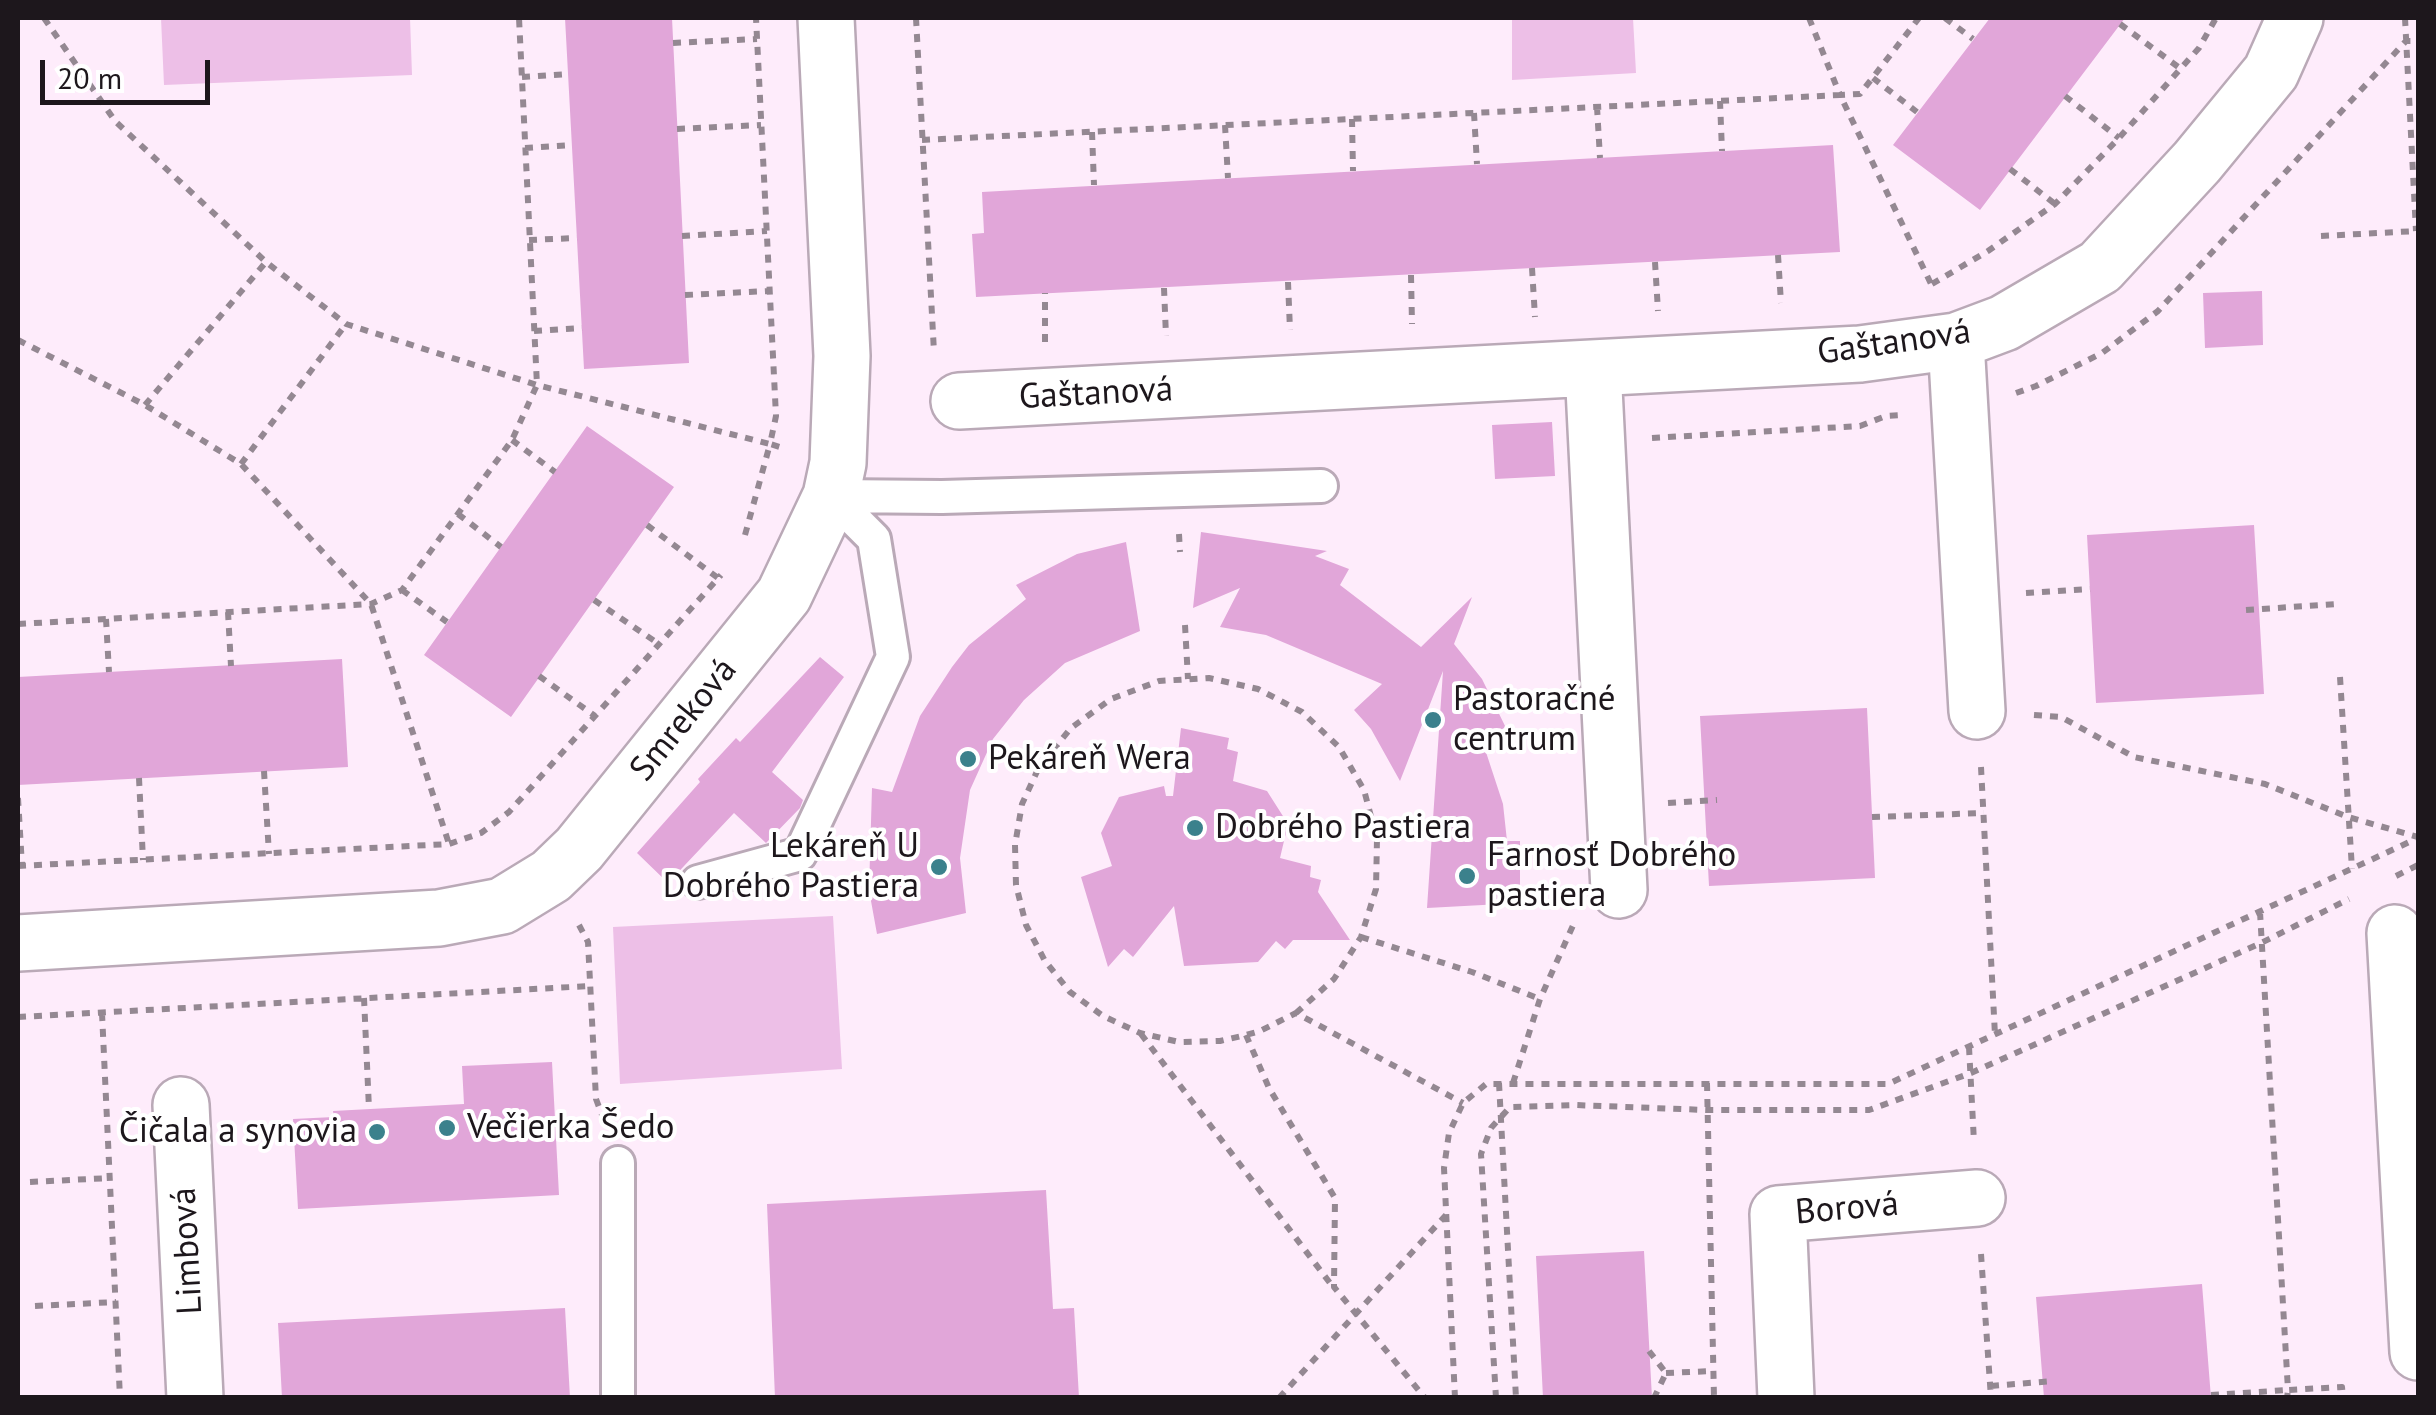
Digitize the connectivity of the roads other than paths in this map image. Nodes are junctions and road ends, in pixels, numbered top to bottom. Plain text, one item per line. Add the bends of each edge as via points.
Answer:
1 (826, 18) edge
2 (2295, 18) edge
3 (1956, 342) junction
4 (1593, 368) junction
5 (947, 386) road end
6 (834, 479) junction
7 (1322, 486) dead end
8 (1977, 711) road end
9 (698, 882) dead end
10 (1620, 890) road end
11 (2382, 902) road end
12 (18, 943) edge
13 (181, 1105) dead end
14 (618, 1164) road end
15 (1977, 1198) dead end
16 (2418, 1352) edge
17 (195, 1398) edge
18 (618, 1398) edge
19 (1786, 1398) edge

1 - 6 street, Smreková via 842,356
2 - 3 street, Gaštanová via 2271,72 2100,267 2004,324
3 - 4 street, Gaštanová via 1888,352
3 - 8 street
4 - 5 street, Gaštanová
4 - 10 street
6 - 7 lane via 942,498
6 - 9 lane via 874,539 893,657 800,854
6 - 12 street, Smreková via 784,595 580,849 502,906 439,918
11 - 16 street
13 - 17 street, Limbová
14 - 18 lane
15 - 19 street, Borová via 1778,1214

